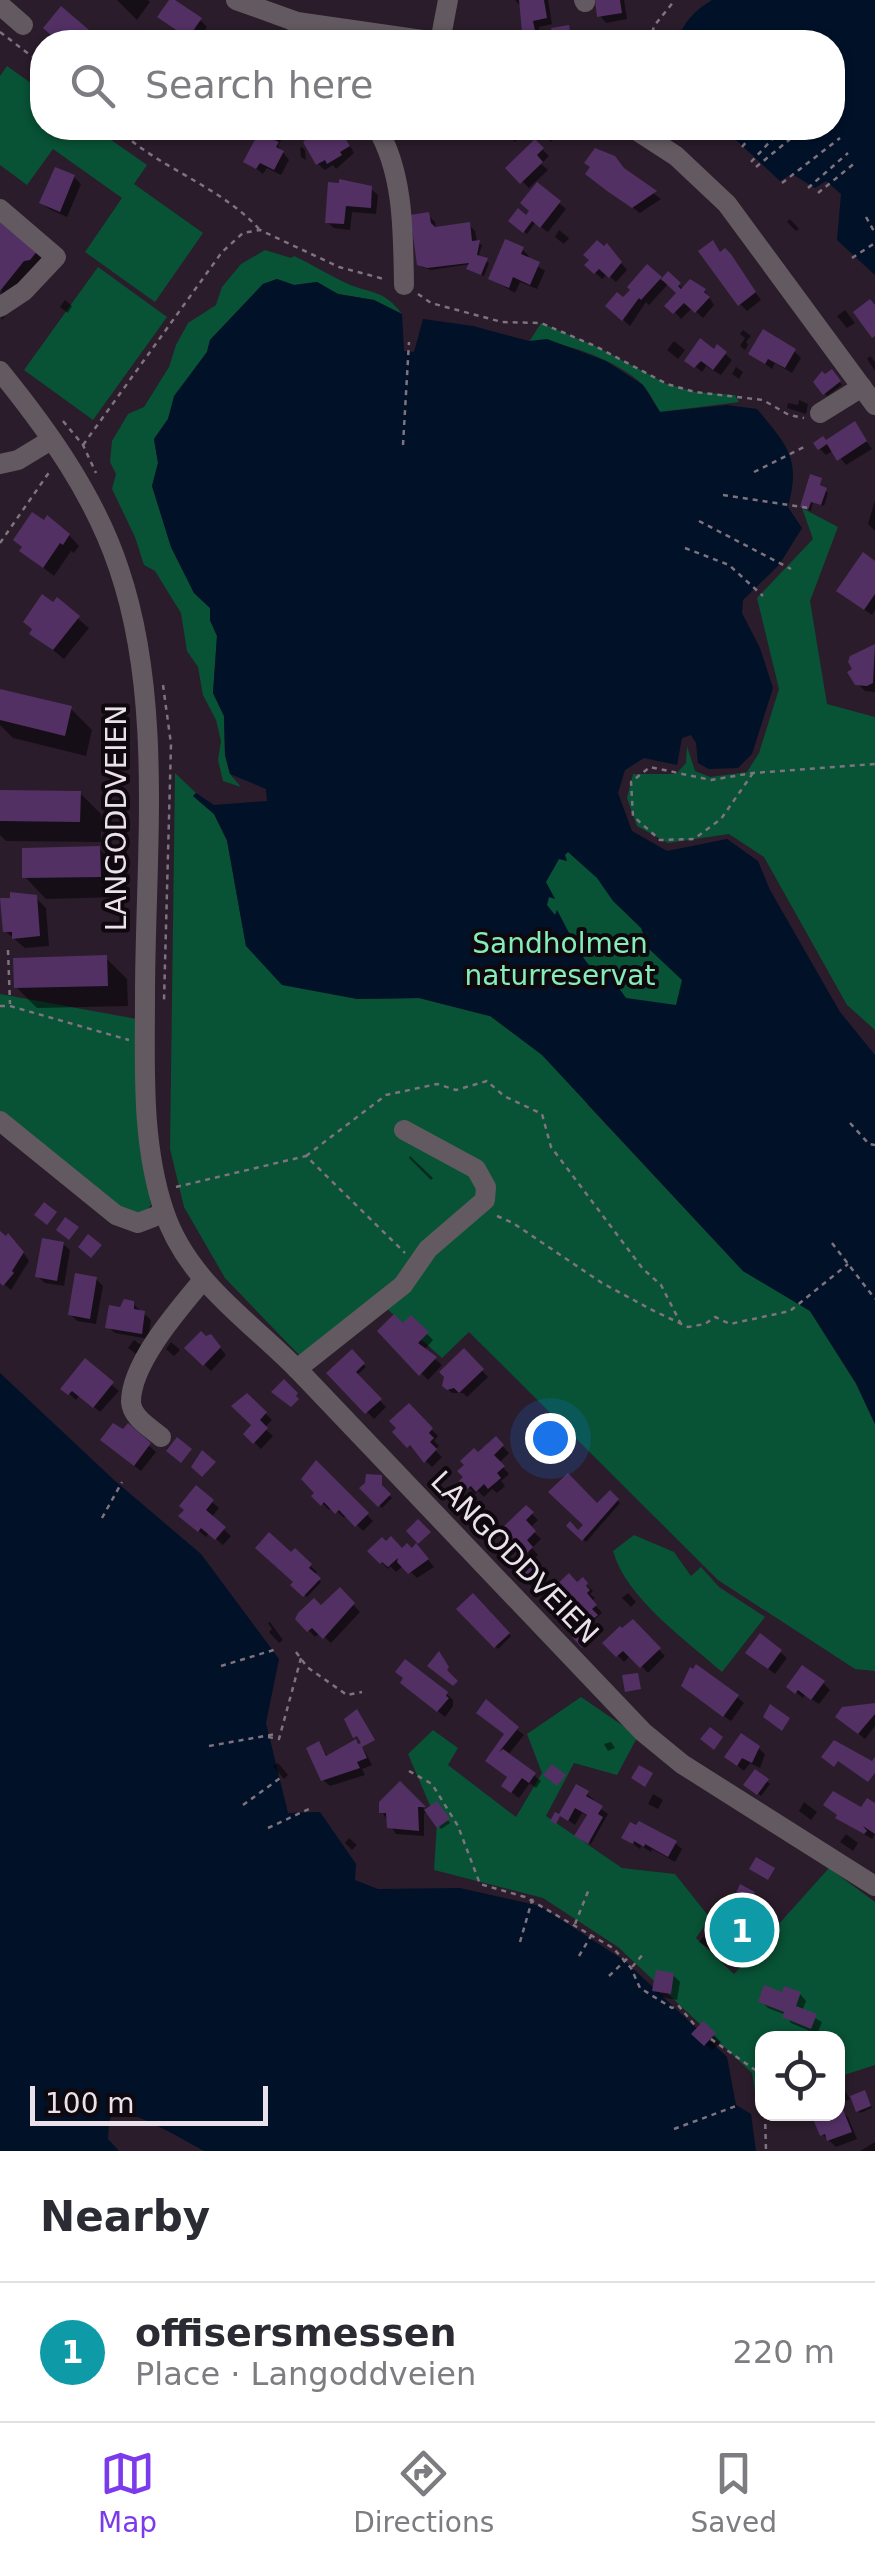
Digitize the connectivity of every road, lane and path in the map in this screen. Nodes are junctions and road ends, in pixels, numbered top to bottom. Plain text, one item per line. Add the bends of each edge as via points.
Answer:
1 (236, 0) edge
2 (448, 0) edge
3 (675, 0) edge
4 (0, 5) edge
5 (23, 25) dead end
6 (353, 30) edge
7 (441, 30) edge
8 (653, 30) edge
9 (0, 32) edge
10 (30, 55) edge
11 (129, 140) edge
12 (385, 140) edge
13 (650, 140) edge
14 (748, 140) edge
15 (772, 140) edge
16 (789, 140) edge
17 (837, 140) edge
18 (742, 147) dead end
19 (848, 153) dead end
20 (751, 162) dead end
21 (856, 162) dead end
22 (756, 167) dead end
23 (782, 183) dead end
24 (808, 188) dead end
25 (818, 193) dead end
26 (0, 210) edge
27 (866, 217) dead end
28 (260, 230) junction
29 (875, 233) edge
30 (875, 244) edge
31 (852, 258) dead end
32 (404, 285) junction
33 (0, 307) edge
34 (409, 342) dead end
35 (0, 372) edge
36 (870, 393) edge
37 (820, 413) joint
38 (51, 440) junction
39 (404, 445) dead end
40 (804, 447) dead end
41 (0, 464) edge
42 (70, 467) junction
43 (754, 472) dead end
44 (47, 475) dead end
45 (722, 495) dead end
46 (809, 508) dead end
47 (699, 521) dead end
48 (0, 543) edge
49 (685, 548) dead end
50 (792, 569) dead end
51 (762, 596) dead end
52 (875, 764) edge
53 (752, 772) junction
54 (8, 950) dead end
55 (0, 1006) edge
56 (10, 1006) junction
57 (145, 1034) junction
58 (0, 1121) edge
59 (850, 1123) dead end
60 (404, 1130) dead end
61 (875, 1145) edge
62 (306, 1156) junction
63 (170, 1188) dead end
64 (476, 1207) junction
65 (164, 1213) junction
66 (832, 1243) dead end
67 (417, 1264) junction
68 (848, 1264) junction
69 (203, 1280) junction
70 (875, 1300) edge
71 (681, 1324) junction
72 (297, 1369) junction
73 (161, 1437) dead end
74 (122, 1482) dead end
75 (102, 1518) dead end
76 (277, 1649) dead end
77 (296, 1652) dead end
78 (301, 1658) junction
79 (221, 1666) dead end
80 (362, 1692) dead end
81 (276, 1734) dead end
82 (268, 1737) dead end
83 (210, 1746) dead end
84 (409, 1771) dead end
85 (283, 1776) dead end
86 (243, 1805) dead end
87 (311, 1808) dead end
88 (268, 1828) dead end
89 (875, 1886) edge
90 (589, 1889) dead end
91 (533, 1898) dead end
92 (575, 1925) junction
93 (594, 1931) dead end
94 (520, 1942) dead end
95 (645, 1952) dead end
96 (578, 1956) dead end
97 (630, 1956) dead end
98 (631, 1968) junction
99 (609, 1976) dead end
100 (697, 2028) dead end
101 (710, 2039) dead end
102 (755, 2071) edge
103 (736, 2106) dead end
104 (766, 2121) edge
105 (674, 2129) dead end
106 (766, 2151) edge

1 - 6 street via 297,22
2 - 7 street
3 - 8 path
4 - 5 street
9 - 10 path
11 - 28 path via 239,207
12 - 32 street via 402,226
13 - 36 street via 727,204
14 - 18 path
15 - 20 path
16 - 22 path
17 - 23 path
19 - 24 path
21 - 25 path
26 - 33 street via 56,257
27 - 29 path
28 - 32 path via 339,266
28 - 42 path via 232,240
30 - 31 path
32 - 37 path via 431,303 502,322 541,322 667,384 762,400 802,418
34 - 39 path
35 - 38 street, LANGODDVEIEN
36 - 37 street
38 - 41 street
38 - 42 street, LANGODDVEIEN
40 - 43 path
42 - 57 street, LANGODDVEIEN via 120,570 142,678
44 - 48 path
45 - 46 path
47 - 50 path
49 - 51 path via 729,565
52 - 53 path
53 - 53 path via 711,780 650,767 631,782 633,816 660,840 694,839 721,819
54 - 56 path
55 - 56 path
56 - 57 path via 130,1040
57 - 65 street, LANGODDVEIEN via 147,1128
58 - 65 street via 116,1215 138,1224
59 - 61 path
60 - 64 street via 476,1169 486,1186
62 - 63 path
62 - 67 path
62 - 71 path via 386,1095 488,1081 542,1114 550,1147 661,1285
64 - 67 street
64 - 71 path
65 - 69 street, LANGODDVEIEN
66 - 68 path
67 - 72 street via 403,1285
68 - 70 path
68 - 71 path via 790,1311 730,1324 714,1317
69 - 72 street, LANGODDVEIEN
69 - 73 street via 166,1325 138,1376 131,1404
72 - 89 street, LANGODDVEIEN via 643,1732 682,1764
74 - 75 path
76 - 79 path
77 - 78 path
78 - 80 path via 347,1695
78 - 82 path via 279,1739
81 - 83 path
84 - 92 path via 432,1784 458,1826 480,1884 525,1897
85 - 86 path
87 - 88 path
90 - 92 path
91 - 94 path
92 - 98 path
93 - 96 path
95 - 98 path
97 - 99 path
98 - 100 path via 640,1988 672,2008 678,2005
101 - 102 path
103 - 105 path
104 - 106 path

